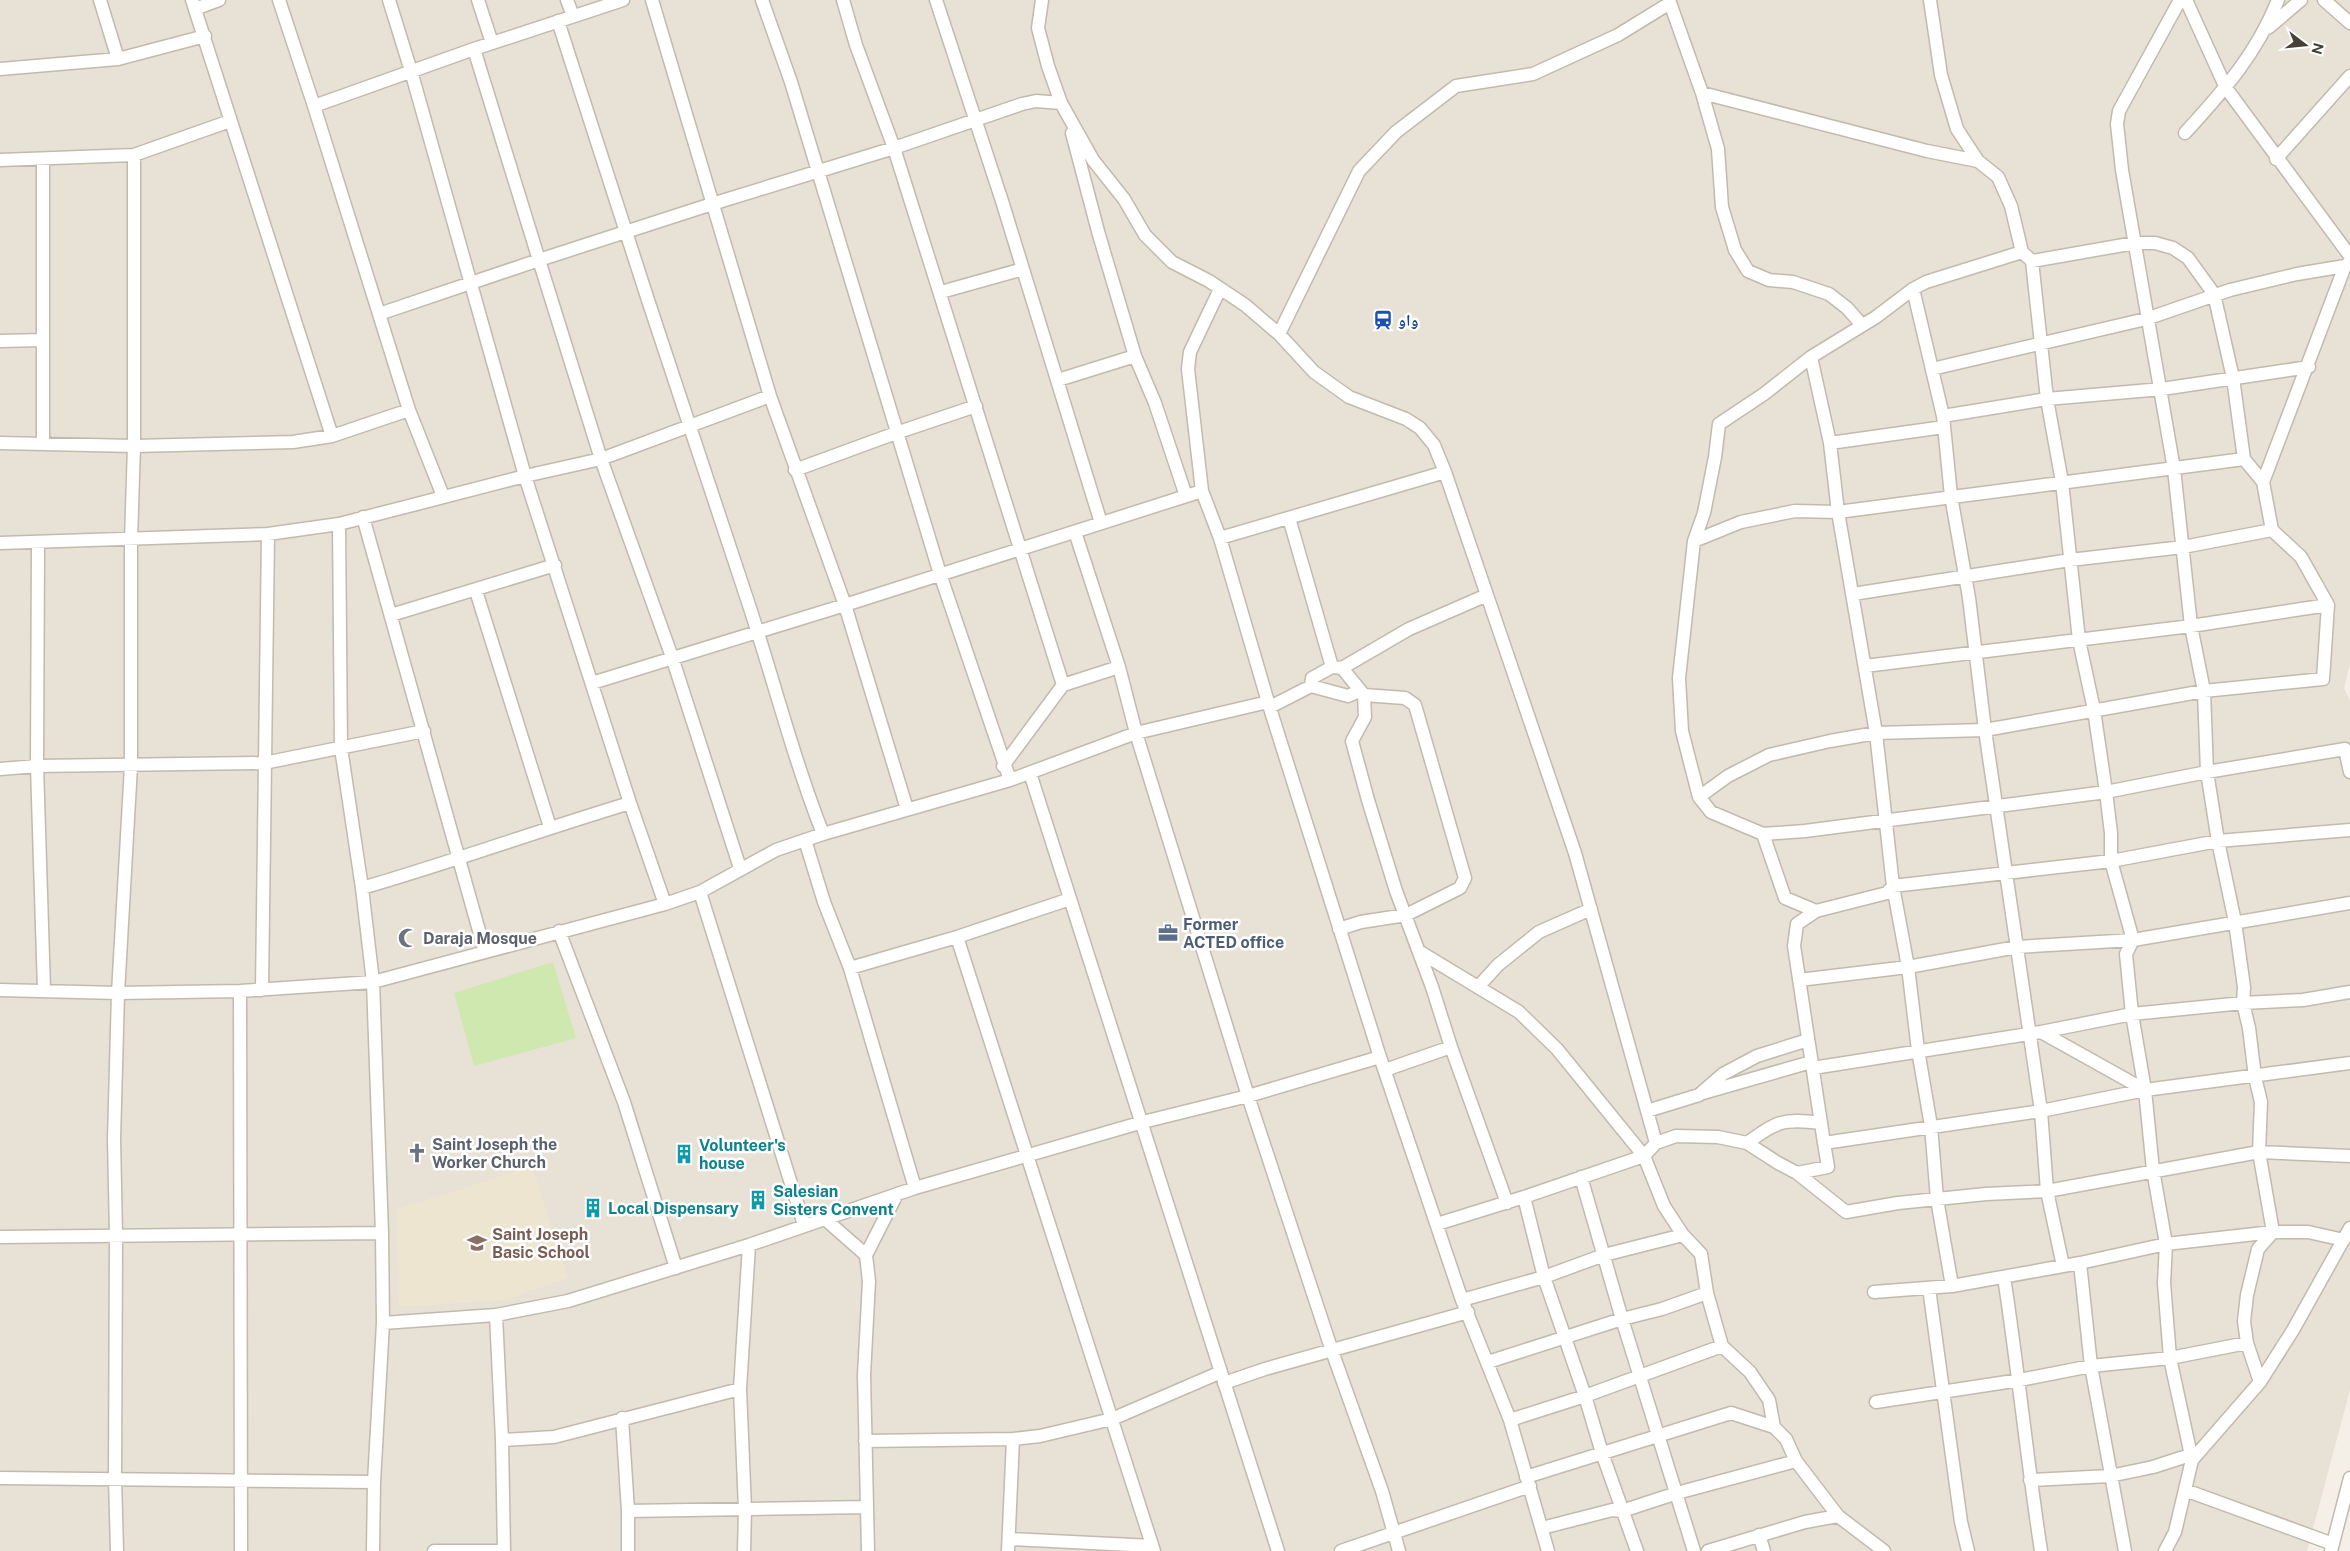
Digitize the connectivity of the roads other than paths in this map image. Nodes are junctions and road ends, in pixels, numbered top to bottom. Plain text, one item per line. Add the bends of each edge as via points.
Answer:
1 (100, 0) edge
2 (219, 0) edge
3 (279, 0) edge
4 (389, 0) edge
5 (478, 0) edge
6 (567, 0) edge
7 (623, 0) edge
8 (652, 0) edge
9 (762, 0) edge
10 (843, 0) edge
11 (936, 0) edge
12 (1042, 0) edge
13 (1930, 0) edge
14 (2180, 0) edge
15 (2186, 0) edge
16 (2278, 0) edge
17 (2300, 0) edge
18 (2324, 0) edge
19 (1670, 1) edge
20 (194, 5) edge
21 (573, 16) junction
22 (558, 21) junction
23 (2350, 23) edge
24 (2266, 30) junction
25 (205, 36) junction
26 (492, 43) junction
27 (474, 49) junction
28 (118, 59) junction
29 (0, 69) edge
30 (411, 71) junction
31 (2350, 76) edge
32 (2226, 88) junction
33 (1702, 93) junction
34 (1061, 102) junction
35 (314, 106) junction
36 (1068, 116) junction
37 (230, 121) junction
38 (977, 121) junction
39 (2185, 133) dead end
40 (894, 148) junction
41 (134, 155) junction
42 (2276, 159) junction
43 (0, 160) edge
44 (43, 160) junction
45 (1978, 161) junction
46 (818, 172) junction
47 (712, 204) junction
48 (625, 233) junction
49 (2135, 243) junction
50 (2027, 257) junction
51 (539, 260) junction
52 (2348, 262) edge
53 (1022, 269) junction
54 (471, 283) junction
55 (1220, 289) junction
56 (1913, 289) junction
57 (940, 292) junction
58 (2214, 294) junction
59 (379, 314) junction
60 (2146, 319) junction
61 (1862, 325) junction
62 (1279, 334) junction
63 (43, 340) junction
64 (0, 341) edge
65 (2041, 345) junction
66 (1135, 356) junction
67 (1812, 357) junction
68 (2309, 367) junction
69 (1932, 369) junction
70 (2234, 378) junction
71 (1058, 380) junction
72 (2162, 389) junction
73 (770, 396) junction
74 (2047, 399) junction
75 (976, 406) junction
76 (409, 410) junction
77 (1944, 421) junction
78 (689, 425) junction
79 (896, 433) junction
80 (332, 436) junction
81 (1830, 443) junction
82 (0, 444) edge
83 (43, 444) junction
84 (134, 446) junction
85 (2244, 459) junction
86 (601, 460) junction
87 (2174, 469) junction
88 (795, 470) junction
89 (1445, 472) junction
90 (525, 476) junction
91 (2062, 482) junction
92 (2263, 482) junction
93 (1202, 491) junction
94 (443, 496) junction
95 (1186, 496) junction
96 (1952, 496) junction
97 (1838, 512) junction
98 (363, 517) junction
99 (1289, 518) junction
100 (1101, 523) junction
101 (339, 524) junction
102 (2272, 530) junction
103 (1075, 532) junction
104 (268, 534) junction
105 (1220, 538) junction
106 (131, 540) junction
107 (1694, 542) junction
108 (38, 543) junction
109 (0, 544) edge
110 (2183, 547) junction
111 (1021, 549) junction
112 (2070, 560) junction
113 (555, 565) junction
114 (940, 574) junction
115 (1965, 577) junction
116 (476, 590) junction
117 (1853, 594) junction
118 (1487, 595) junction
119 (845, 605) junction
120 (2328, 605) junction
121 (391, 615) junction
122 (2192, 626) junction
123 (758, 632) junction
124 (2079, 640) junction
125 (1974, 652) junction
126 (672, 657) junction
127 (1865, 666) junction
128 (1119, 667) junction
129 (1337, 668) junction
130 (592, 683) junction
131 (1064, 685) junction
132 (1311, 686) junction
133 (2204, 691) junction
134 (1361, 693) junction
135 (1269, 704) junction
136 (2094, 710) junction
137 (1985, 730) junction
138 (424, 731) junction
139 (1136, 733) junction
140 (1876, 733) junction
141 (341, 748) junction
142 (264, 763) junction
143 (37, 766) junction
144 (131, 766) junction
145 (1003, 766) junction
146 (0, 769) edge
147 (2207, 772) junction
148 (2350, 772) edge
149 (1030, 773) junction
150 (1010, 780) junction
151 (2106, 792) junction
152 (1699, 796) junction
153 (630, 803) junction
154 (1996, 806) junction
155 (907, 809) junction
156 (1886, 822) junction
157 (550, 827) junction
158 (2350, 830) edge
159 (823, 834) junction
160 (1763, 834) junction
161 (805, 840) junction
162 (2218, 841) junction
163 (459, 860) junction
164 (2111, 861) junction
165 (740, 868) junction
166 (2006, 873) junction
167 (1893, 886) junction
168 (362, 888) junction
169 (700, 892) junction
170 (1070, 899) junction
171 (2350, 903) edge
172 (665, 904) junction
173 (1592, 909) junction
174 (1816, 911) junction
175 (1406, 915) junction
176 (2235, 922) junction
177 (1339, 929) junction
178 (559, 931) junction
179 (958, 936) junction
180 (2133, 940) junction
181 (2017, 947) junction
182 (485, 952) junction
183 (1420, 952) junction
184 (1908, 967) junction
185 (850, 968) junction
186 (1799, 980) junction
187 (373, 982) junction
188 (1478, 987) junction
189 (0, 990) edge
190 (44, 990) junction
191 (262, 990) junction
192 (240, 992) junction
193 (2350, 992) edge
194 (118, 993) junction
195 (2243, 1003) junction
196 (2132, 1014) junction
197 (2036, 1032) junction
198 (1808, 1040) junction
199 (1451, 1047) junction
200 (1918, 1050) junction
201 (1380, 1057) junction
202 (2350, 1063) edge
203 (1812, 1065) junction
204 (1385, 1070) junction
205 (2255, 1077) junction
206 (2145, 1090) junction
207 (1699, 1095) junction
208 (1248, 1096) junction
209 (1647, 1111) junction
210 (2041, 1112) junction
211 (1143, 1122) junction
212 (1821, 1123) junction
213 (1931, 1126) junction
214 (1824, 1142) junction
215 (1656, 1143) junction
216 (1747, 1143) junction
217 (2259, 1152) junction
218 (1029, 1156) junction
219 (1644, 1156) junction
220 (2350, 1156) edge
221 (2153, 1170) junction
222 (1797, 1173) junction
223 (1581, 1177) junction
224 (915, 1188) junction
225 (2047, 1191) junction
226 (897, 1194) junction
227 (1524, 1197) junction
228 (1937, 1199) junction
229 (1506, 1203) junction
230 (826, 1219) junction
231 (1437, 1224) junction
232 (804, 1225) junction
233 (2273, 1232) junction
234 (382, 1233) junction
235 (2347, 1234) edge
236 (241, 1235) junction
237 (1683, 1235) junction
238 (116, 1236) junction
239 (0, 1237) edge
240 (2166, 1244) junction
241 (749, 1245) junction
242 (866, 1255) junction
243 (1604, 1255) junction
244 (2080, 1264) junction
245 (2063, 1266) junction
246 (676, 1268) junction
247 (1544, 1277) junction
248 (2004, 1277) junction
249 (1952, 1286) junction
250 (1929, 1288) junction
251 (1874, 1292) dead end
252 (1707, 1293) junction
253 (1465, 1306) junction
254 (496, 1314) junction
255 (1622, 1319) junction
256 (383, 1323) junction
257 (1565, 1338) junction
258 (2247, 1344) junction
259 (1722, 1346) junction
260 (1332, 1351) junction
261 (2170, 1358) junction
262 (1488, 1362) junction
263 (2091, 1366) junction
264 (1639, 1375) junction
265 (1222, 1377) junction
266 (2020, 1380) junction
267 (2260, 1382) junction
268 (740, 1390) junction
269 (1942, 1391) junction
270 (1585, 1396) junction
271 (1876, 1402) dead end
272 (622, 1418) junction
273 (1112, 1419) junction
274 (1510, 1420) junction
275 (1774, 1427) junction
276 (1660, 1435) junction
277 (1013, 1439) junction
278 (502, 1440) junction
279 (865, 1441) junction
280 (1602, 1453) junction
281 (2191, 1458) junction
282 (1796, 1461) junction
283 (2110, 1476) junction
284 (0, 1478) edge
285 (114, 1478) junction
286 (2350, 1478) edge
287 (239, 1479) junction
288 (2030, 1480) junction
289 (1528, 1481) junction
290 (374, 1482) junction
291 (2185, 1490) junction
292 (1677, 1493) junction
293 (867, 1507) junction
294 (745, 1509) junction
295 (628, 1511) junction
296 (1622, 1511) junction
297 (1838, 1516) junction
298 (1542, 1528) junction
299 (1393, 1532) junction
300 (1759, 1535) junction
301 (1008, 1545) edge
302 (1153, 1548) edge
303 (2332, 1548) edge
304 (118, 1551) edge
305 (241, 1551) edge
306 (373, 1551) edge
307 (434, 1551) edge
308 (504, 1551) edge
309 (628, 1551) edge
310 (744, 1551) edge
311 (868, 1551) edge
312 (1278, 1551) edge
313 (1340, 1551) edge
314 (1399, 1551) edge
315 (1548, 1551) edge
316 (1637, 1551) edge
317 (1694, 1551) edge
318 (1708, 1551) edge
319 (1764, 1551) edge
320 (1884, 1551) edge
321 (1968, 1551) edge
322 (2041, 1551) edge
323 (2125, 1551) edge
324 (2165, 1551) edge

1 - 28 street
2 - 20 street
3 - 35 street
4 - 30 street
5 - 26 street
6 - 21 street
7 - 21 street
8 - 47 street
9 - 46 street
10 - 40 street
11 - 38 street
12 - 34 street via 1038,28
13 - 45 street via 1941,75 1954,120
14 - 49 street via 2119,111 2117,124 2122,170
15 - 32 street
16 - 24 street
17 - 24 street
18 - 23 street
19 - 33 street
19 - 62 street via 1618,35 1533,74 1456,86 1396,132 1359,171
20 - 25 street
21 - 22 street
22 - 26 street
22 - 48 street
24 - 32 street
25 - 28 street
25 - 37 street
26 - 27 street
27 - 30 street
27 - 51 street
28 - 29 street
30 - 35 street
30 - 54 street
31 - 42 street
32 - 39 street
32 - 42 street
33 - 45 street
33 - 61 street via 1718,149 1722,207 1735,250 1748,271 1769,280 1793,282 1829,294
34 - 36 street
34 - 38 street via 1022,104
35 - 59 street
36 - 55 street via 1093,160 1124,199 1145,235 1172,262
36 - 66 street
37 - 41 street
37 - 80 street
38 - 40 street
38 - 53 street
40 - 46 street
40 - 57 street
41 - 44 street
41 - 84 street
42 - 52 street
43 - 44 street
44 - 63 street
45 - 50 street via 1998,177
46 - 47 street
46 - 79 street
47 - 48 street
47 - 73 street
48 - 51 street
48 - 78 street
49 - 50 street
49 - 58 street via 2155,243 2173,248 2188,258
49 - 60 street
50 - 56 street via 1926,282
50 - 65 street
51 - 54 street
51 - 86 street
52 - 58 street
52 - 68 street
53 - 57 street
53 - 71 street
54 - 59 street
54 - 90 street
55 - 62 street
55 - 93 street via 1190,352 1188,369
56 - 61 street
56 - 69 street
57 - 75 street
58 - 60 street
58 - 70 street
59 - 76 street
60 - 65 street
60 - 72 street
61 - 67 street
62 - 89 street via 1314,372 1349,397 1406,419 1420,428 1434,445
63 - 64 street
63 - 83 street
65 - 69 street
65 - 74 street
66 - 71 street
66 - 95 street
67 - 81 street
67 - 107 street via 1719,424 1711,476
68 - 70 street
68 - 92 street
69 - 77 street
70 - 72 street
70 - 85 street
71 - 100 street
72 - 74 street
72 - 87 street
73 - 78 street
73 - 88 street
74 - 77 street
74 - 91 street
75 - 79 street
75 - 111 street
76 - 80 street
76 - 94 street
77 - 81 street
77 - 96 street
78 - 86 street
78 - 123 street
79 - 88 street
79 - 114 street
80 - 84 street via 293,442
81 - 97 street
82 - 83 street
83 - 84 street
84 - 106 street
85 - 87 street
85 - 92 street
86 - 90 street
86 - 126 street
87 - 91 street
87 - 110 street
88 - 119 street
89 - 99 street
89 - 118 street
90 - 94 street
90 - 113 street
91 - 96 street
91 - 112 street
92 - 102 street
93 - 95 street
93 - 105 street
94 - 98 street
95 - 100 street
96 - 97 street
96 - 115 street
97 - 107 street via 1795,510 1741,522
97 - 117 street
98 - 101 street
98 - 121 street
99 - 105 street
99 - 129 street
100 - 103 street
101 - 104 street
101 - 141 street
102 - 110 street
102 - 120 street via 2301,556
103 - 111 street
103 - 128 street
104 - 106 street
104 - 142 street
105 - 135 street
106 - 108 street
106 - 144 street
107 - 152 street via 1679,678 1682,731
108 - 109 street
108 - 143 street
110 - 112 street
110 - 122 street
111 - 114 street
111 - 131 street
112 - 115 street
112 - 124 street
113 - 116 street
113 - 130 street
114 - 119 street
114 - 145 street
115 - 117 street
115 - 125 street
116 - 121 street
116 - 157 street
117 - 127 street
118 - 129 street via 1408,629
118 - 173 street
119 - 123 street
119 - 155 street
120 - 122 street
120 - 133 street via 2323,679
121 - 138 street
122 - 124 street
122 - 133 street
123 - 126 street
123 - 159 street via 804,786
124 - 125 street
124 - 136 street
125 - 127 street
125 - 137 street
126 - 130 street
126 - 165 street
127 - 140 street
128 - 131 street
128 - 139 street
129 - 132 street via 1312,678
129 - 134 street
130 - 153 street
131 - 145 street
132 - 134 street via 1348,696
132 - 135 street
133 - 136 street
133 - 147 street
134 - 175 street via 1365,717 1352,741
134 - 175 street via 1405,698 1415,705 1464,872 1464,883 1460,888
135 - 139 street
135 - 177 street
136 - 137 street
136 - 151 street
137 - 140 street
137 - 154 street
138 - 141 street
138 - 163 street
139 - 149 street
139 - 208 street
140 - 152 street via 1769,755 1728,776
140 - 156 street
141 - 142 street
141 - 168 street
142 - 144 street
142 - 191 street
143 - 144 street
143 - 146 street
143 - 190 street
144 - 194 street
145 - 150 street
147 - 148 street via 2345,749
147 - 151 street
147 - 162 street
149 - 150 street
149 - 170 street
150 - 155 street
151 - 154 street
151 - 164 street
152 - 160 street via 1711,812
153 - 157 street
153 - 172 street
154 - 156 street
154 - 166 street
155 - 159 street
156 - 160 street
156 - 167 street
157 - 163 street
158 - 162 street
159 - 161 street
160 - 174 street via 1785,898
161 - 165 street
161 - 185 street via 824,902
162 - 164 street
162 - 176 street
163 - 168 street
163 - 182 street
164 - 166 street
164 - 180 street
165 - 169 street
166 - 167 street
166 - 181 street
167 - 174 street via 1887,893
167 - 184 street
168 - 187 street
169 - 172 street
169 - 232 street
170 - 179 street
170 - 211 street
171 - 176 street
172 - 178 street
173 - 188 street via 1540,932 1498,965
173 - 209 street
174 - 186 street via 1798,924 1794,946
175 - 177 street
175 - 183 street
176 - 180 street
176 - 195 street via 2244,987
177 - 201 street
178 - 182 street
178 - 246 street via 624,1102
179 - 185 street
179 - 218 street
180 - 181 street
180 - 196 street via 2126,954
181 - 184 street
181 - 197 street
182 - 187 street
183 - 188 street
183 - 199 street
184 - 186 street
184 - 200 street
185 - 224 street
186 - 198 street
187 - 191 street
187 - 234 street
188 - 219 street via 1519,1012 1557,1049
189 - 190 street
190 - 194 street
191 - 192 street
192 - 194 street
192 - 236 street
193 - 195 street via 2303,1000
194 - 238 street via 114,1139
195 - 196 street
195 - 205 street via 2250,1028
196 - 197 street
196 - 206 street
197 - 200 street
197 - 206 street
197 - 210 street
198 - 203 street
198 - 207 street via 1756,1056 1723,1074
199 - 204 street
199 - 229 street
200 - 203 street
200 - 213 street
201 - 204 street
201 - 208 street
202 - 205 street
203 - 207 street
203 - 212 street
204 - 231 street
205 - 206 street
205 - 217 street via 2261,1102
206 - 210 street
206 - 221 street
207 - 209 street
208 - 211 street
208 - 260 street
209 - 215 street
210 - 213 street
210 - 225 street
211 - 218 street
211 - 265 street
212 - 214 street
212 - 216 street via 1793,1120 1774,1124
213 - 214 street
213 - 228 street
214 - 222 street via 1828,1167
215 - 216 street via 1676,1136 1718,1137
215 - 219 street
216 - 222 street
217 - 220 street
217 - 221 street
217 - 233 street
218 - 224 street
218 - 273 street
219 - 223 street
219 - 237 street via 1664,1206
221 - 225 street
221 - 240 street
222 - 228 street via 1846,1212
223 - 227 street
223 - 243 street
224 - 226 street
225 - 228 street
225 - 245 street
226 - 230 street
226 - 242 street
227 - 229 street
227 - 247 street
228 - 249 street
229 - 231 street
230 - 232 street
230 - 242 street
231 - 253 street
232 - 241 street
233 - 235 street
233 - 240 street
233 - 258 street via 2258,1248 2250,1275 2244,1321
234 - 236 street
234 - 256 street
235 - 267 street
236 - 238 street
236 - 287 street
237 - 243 street
237 - 252 street via 1701,1254
238 - 239 street
238 - 285 street
240 - 244 street
240 - 261 street via 2164,1283
241 - 246 street
241 - 268 street
242 - 279 street via 869,1281 864,1375
243 - 247 street
243 - 255 street
244 - 245 street
244 - 263 street
245 - 248 street
246 - 254 street via 568,1302
247 - 253 street
247 - 257 street
248 - 249 street
248 - 266 street
249 - 250 street
250 - 251 street
250 - 269 street
252 - 255 street
252 - 259 street
253 - 260 street
253 - 262 street
254 - 256 street
254 - 278 street
255 - 257 street
255 - 264 street
256 - 290 street
257 - 262 street
257 - 270 street
258 - 261 street
258 - 267 street
259 - 264 street
259 - 275 street via 1750,1372 1769,1400
260 - 265 street
260 - 299 street via 1382,1491
261 - 263 street
261 - 281 street
262 - 274 street
263 - 266 street
263 - 283 street
264 - 270 street
264 - 276 street
265 - 273 street
265 - 312 street
266 - 269 street
266 - 288 street
267 - 281 street
268 - 272 street
268 - 294 street
269 - 271 street
269 - 321 street
270 - 274 street
270 - 280 street
272 - 278 street via 554,1437
272 - 295 street
273 - 277 street
273 - 302 street
274 - 289 street
275 - 276 street via 1731,1413
275 - 282 street via 1786,1439
276 - 280 street
276 - 292 street
277 - 279 street
277 - 301 street
278 - 308 street
279 - 293 street
280 - 289 street
280 - 296 street
281 - 283 street
281 - 291 street
282 - 292 street
282 - 297 street
283 - 288 street
283 - 323 street
284 - 285 street
285 - 287 street
285 - 304 street
286 - 303 street
287 - 290 street
287 - 305 street
288 - 322 street
289 - 298 street
289 - 299 street
290 - 306 street
291 - 303 street
291 - 324 street via 2175,1532
292 - 296 street
292 - 317 street
293 - 294 street
293 - 311 street
294 - 295 street
294 - 310 street
295 - 309 street
296 - 298 street via 1612,1510
296 - 316 street
297 - 300 street
297 - 320 street
298 - 315 street
299 - 313 street
299 - 314 street
300 - 318 street
300 - 319 street
301 - 302 street
307 - 308 street

